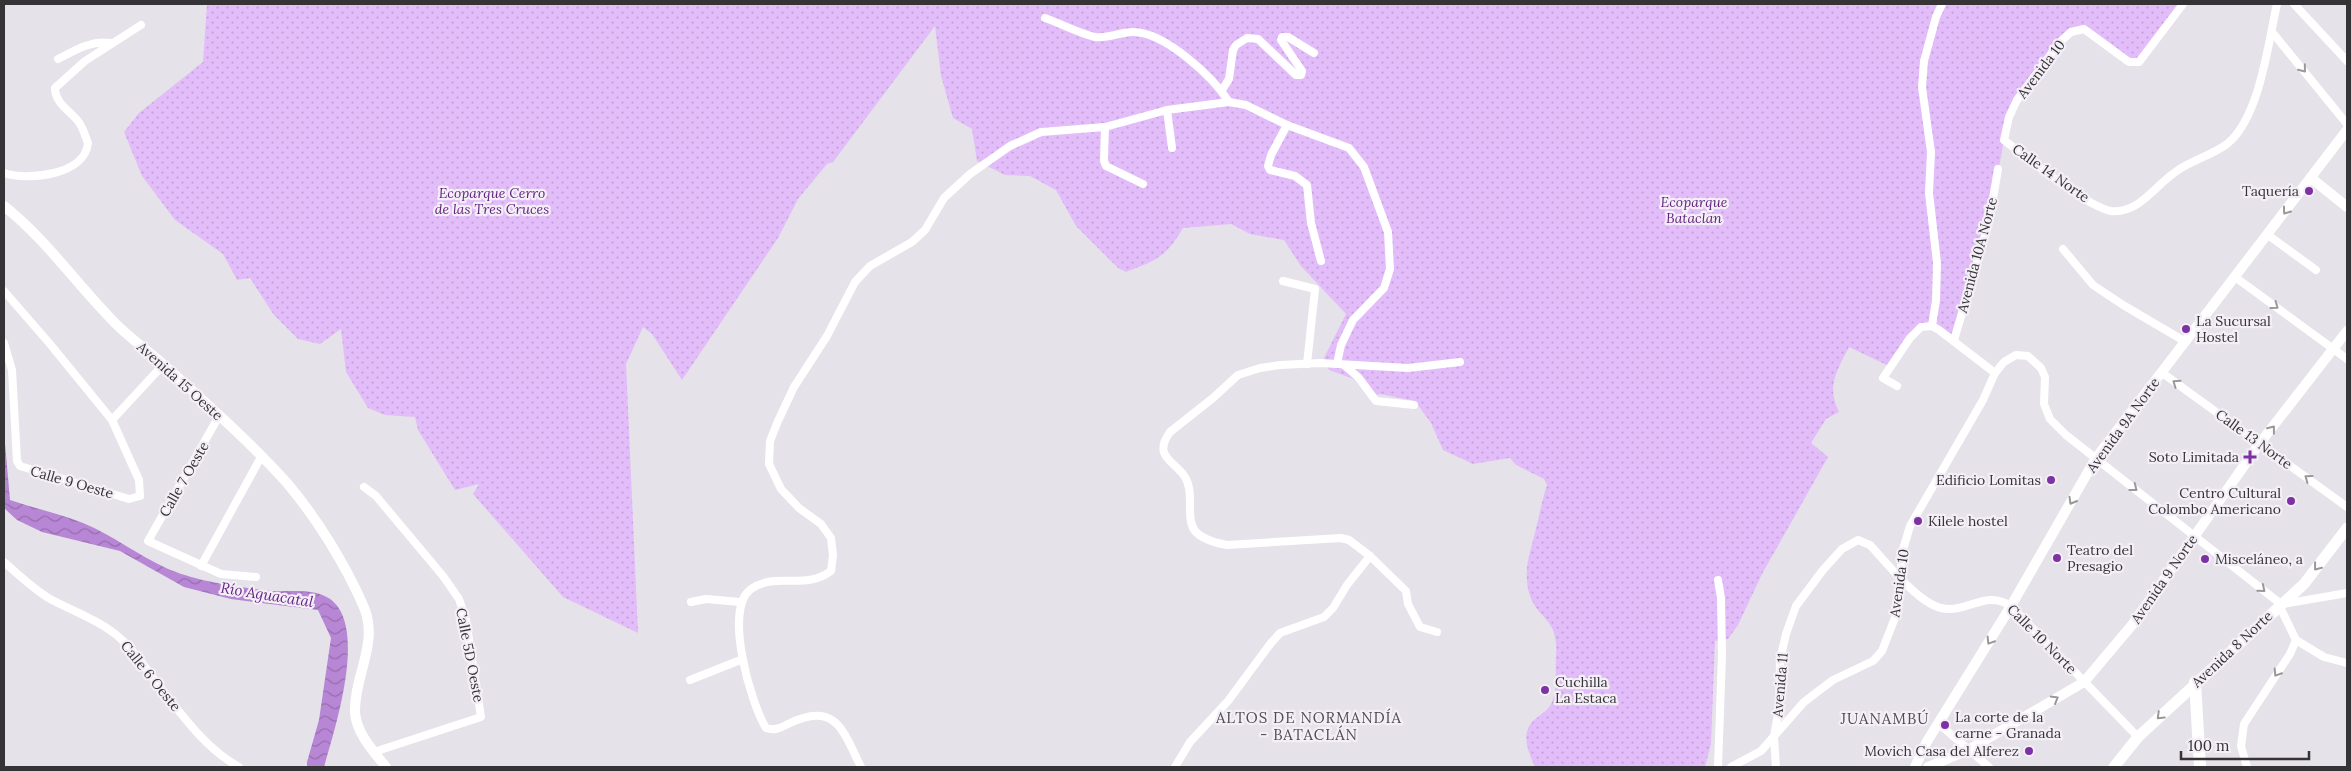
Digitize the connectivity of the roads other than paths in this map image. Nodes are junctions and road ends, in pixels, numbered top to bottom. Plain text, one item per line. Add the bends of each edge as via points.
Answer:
1 (1942, 4) edge
2 (2183, 4) edge
3 (2278, 4) edge
4 (2294, 4) edge
5 (1045, 18) dead end
6 (141, 24) dead end
7 (2272, 32) junction
8 (110, 43) junction
9 (1314, 54) dead end
10 (58, 59) dead end
11 (2347, 61) edge
12 (1222, 90) junction
13 (1229, 102) junction
14 (1167, 110) junction
15 (2347, 124) edge
16 (1287, 125) junction
17 (1105, 127) junction
18 (2347, 130) edge
19 (2004, 140) joint
20 (1172, 148) dead end
21 (1998, 169) dead end
22 (4, 173) edge
23 (2311, 178) junction
24 (1143, 184) dead end
25 (4, 206) edge
26 (2347, 207) edge
27 (2268, 236) junction
28 (2063, 249) dead end
29 (1321, 261) dead end
30 (2316, 270) dead end
31 (2235, 278) junction
32 (1283, 281) dead end
33 (6, 297) edge
34 (1932, 326) junction
35 (2347, 331) edge
36 (1954, 340) junction
37 (2186, 342) junction
38 (4, 343) edge
39 (2334, 349) junction
40 (2347, 359) edge
41 (1460, 362) dead end
42 (1307, 364) junction
43 (1340, 364) junction
44 (163, 365) junction
45 (2161, 372) junction
46 (1995, 373) junction
47 (1897, 386) dead end
48 (1414, 405) dead end
49 (219, 416) junction
50 (112, 420) junction
51 (2260, 443) junction
52 (262, 457) junction
53 (2096, 458) junction
54 (364, 487) dead end
55 (2347, 507) edge
56 (2347, 528) edge
57 (2195, 535) junction
58 (1858, 540) joint
59 (1370, 556) junction
60 (4, 562) edge
61 (201, 566) junction
62 (256, 577) dead end
63 (1901, 578) junction
64 (1718, 580) dead end
65 (2347, 593) edge
66 (691, 602) dead end
67 (740, 602) junction
68 (2280, 604) junction
69 (2011, 606) junction
70 (1437, 632) dead end
71 (2296, 640) junction
72 (743, 660) junction
73 (2347, 663) edge
74 (690, 680) dead end
75 (2084, 682) junction
76 (2195, 682) junction
77 (1939, 724) junction
78 (1774, 737) junction
79 (2138, 737) junction
80 (1968, 750) junction
81 (374, 752) junction
82 (239, 767) edge
83 (386, 767) edge
84 (861, 767) edge
85 (1176, 767) edge
86 (1718, 767) edge
87 (1732, 767) edge
88 (1776, 767) edge
89 (1915, 767) edge
90 (1928, 767) edge
91 (1989, 767) edge
92 (2114, 767) edge
93 (2200, 767) edge
94 (2247, 767) edge

1 - 34 street via 1924,62 1922,87 1931,152 1929,194 1937,263
2 - 19 street, Avenida 10 via 2139,62 2129,62 2084,29 2071,32 2017,100
3 - 7 street
4 - 11 street
5 - 12 street via 1096,37 1134,32 1164,42
6 - 8 street
7 -> 15 street
7 - 19 street, Calle 14 Norte via 2249,114 2239,132 2226,144 2174,172 2127,210 2110,210 2078,195
8 - 10 street via 82,46
8 - 22 street via 55,88 64,108 79,122 88,143 84,158 66,170 14,176
9 - 12 street via 1288,37 1282,37 1302,71 1301,75 1296,75 1258,38 1247,38 1233,50 1229,79
12 - 13 street
13 - 14 street
13 - 16 street via 1246,105
14 - 17 street
14 - 20 street
16 - 29 street via 1268,166 1270,170 1295,176 1307,185 1311,222
16 - 43 street via 1349,148 1364,167 1388,232 1390,269 1384,288 1353,320 1341,344
17 - 24 street via 1106,166
17 - 67 street via 1041,132 1010,146 970,174 944,198 925,230 912,242 870,266 855,282 827,336 794,387 770,441 768,464 781,489 798,508 821,524 831,538 831,571 821,579 768,582 750,589
18 - 23 street, Avenida 9A Norte
21 - 36 street, Avenida 10A Norte via 1989,222
23 - 26 street
23 -> 27 street, Avenida 9A Norte
25 - 44 street, Avenida 15 Oeste via 28,226 116,324
27 - 30 street
27 - 31 street, Avenida 9A Norte
28 - 37 street via 2093,285
31 - 37 street, Avenida 9A Norte
31 -> 39 street
32 - 42 street via 1315,289
33 - 50 street
34 - 36 street
34 - 47 street via 1921,327 1910,338 1883,378
35 - 39 street, Avenida 9 Norte
36 - 46 street
37 - 45 street, Avenida 9A Norte
38 - 50 street, Calle 9 Oeste via 12,370 20,466 129,499 140,496 141,488 131,460
39 - 40 street
51 -> 39 street, Avenida 9 Norte
41 - 43 street via 1408,368
42 - 43 street
42 - 59 street via 1280,365 1238,375 1170,432 1165,458 1185,477 1191,493 1195,531 1212,542 1245,546 1341,538 1349,540
43 - 48 street via 1358,377 1376,401
44 - 49 street, Avenida 15 Oeste
44 - 50 street
51 -> 45 street, Calle 13 Norte
45 - 53 street, Avenida 9A Norte
46 - 53 street via 2016,355 2028,356 2036,362 2045,377 2044,404 2050,419
46 - 63 street, Avenida 10 via 1910,526 1902,553
49 - 52 street, Avenida 15 Oeste
49 - 61 street, Calle 7 Oeste via 148,541
55 -> 51 street, Calle 13 Norte
51 - 57 street, Avenida 9 Norte
52 - 61 street
52 - 81 street, Avenida 15 Oeste via 316,522 368,617 369,642 355,712 362,734
53 -> 57 street
53 -> 69 street, Avenida 9A Norte
54 - 81 street, Calle 5D Oeste via 376,496 459,599 466,620 481,717
56 -> 68 main road, Avenida 8 Norte via 2304,584
57 -> 68 street
57 - 75 street, Avenida 9 Norte via 2132,625
58 - 63 street, Calle 10 Norte via 1870,545
58 - 78 street, Avenida 11 via 1842,549 1822,570 1796,606 1780,660 1779,708
59 - 70 street via 1406,591 1408,604 1420,627
59 - 85 street via 1324,617 1280,633 1228,701 1190,742
60 - 82 street, Calle 6 Oeste via 51,599 121,639 214,749
61 - 62 street via 221,574
63 - 69 street, Calle 10 Norte via 1924,599 1940,608 1954,609 1990,599 2001,600
63 - 78 street, Avenida 10 via 1898,610 1882,651 1873,661 1833,680 1804,702
64 - 86 street via 1722,655
65 - 68 street
66 - 67 street via 706,599
67 - 72 street via 738,615
68 - 71 street
68 - 76 main road, Avenida 8 Norte
69 - 75 street, Calle 10 Norte
69 -> 77 street, Avenida 9A Norte
71 - 73 street via 2324,657
71 -> 94 street via 2244,724 2241,746
72 - 74 street
72 - 84 street via 766,728 776,730 808,715 823,716 843,729
75 - 79 street, Calle 10 Norte
80 -> 75 street, Avenida 9 Norte
76 -> 79 main road, Avenida 8 Norte
76 - 93 main road
77 - 80 street
77 - 89 street, Avenida 9A Norte
78 - 87 street, Avenida 10 via 1761,751
78 - 88 street, Avenida 11
79 - 92 main road, Avenida 8 Norte
80 - 90 street, Avenida 9 Norte
80 - 91 street
81 - 83 street, Avenida 15 Oeste

